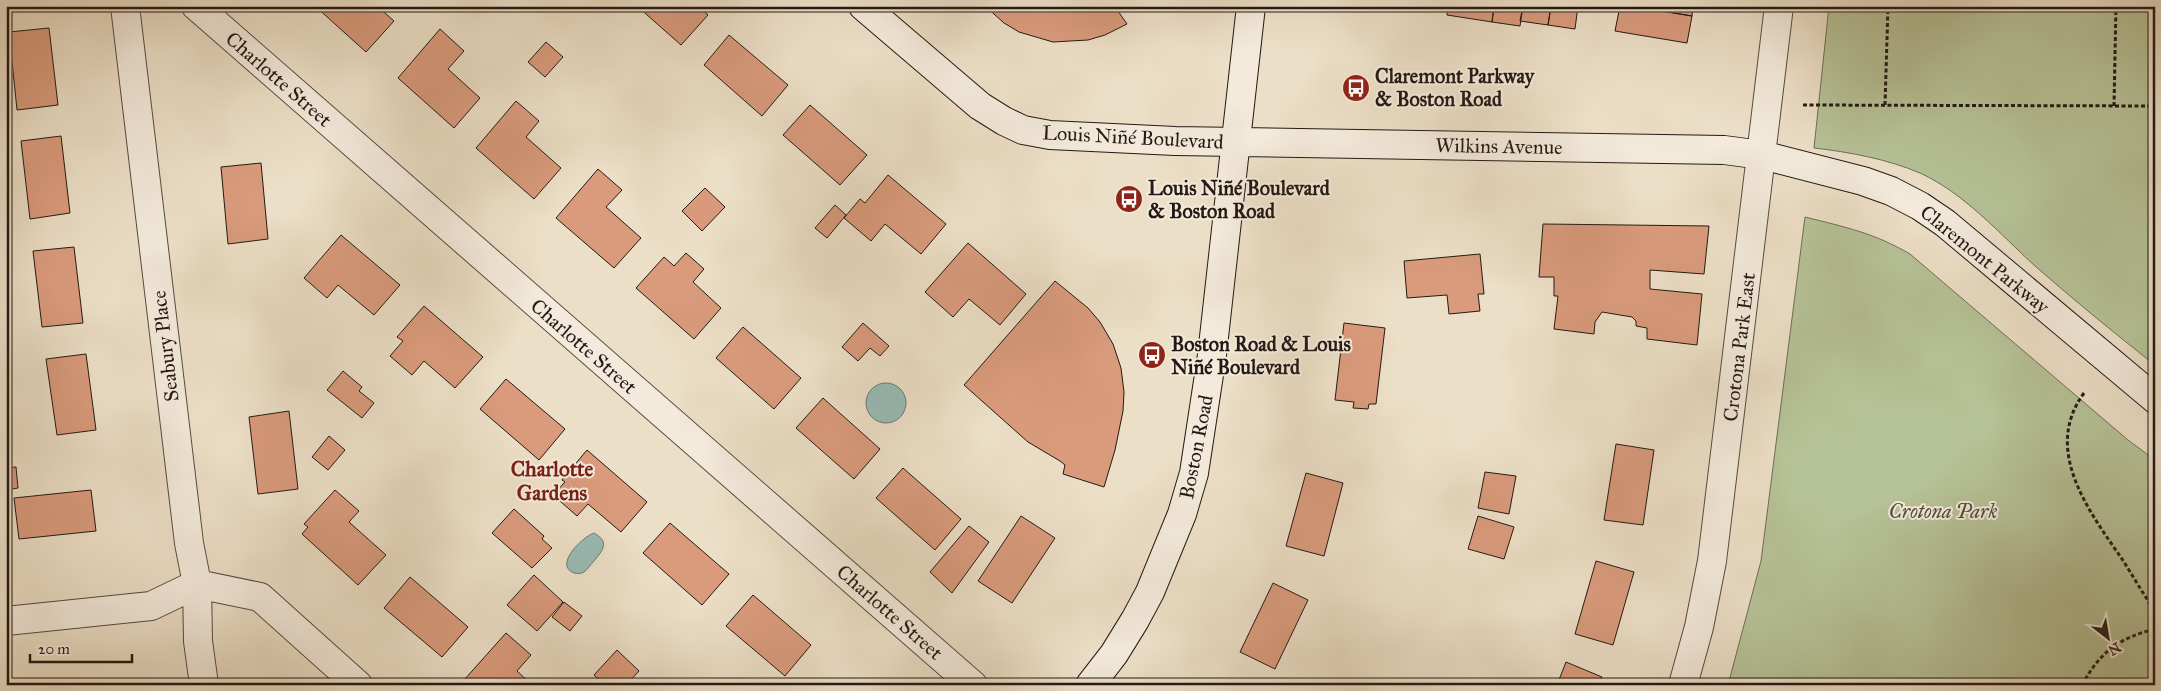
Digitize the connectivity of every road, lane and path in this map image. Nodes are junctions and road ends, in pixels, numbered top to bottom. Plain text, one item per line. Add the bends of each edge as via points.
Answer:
1 (125, 6) edge
2 (196, 6) edge
3 (863, 6) edge
4 (1251, 6) edge
5 (1779, 6) edge
6 (1888, 6) edge
7 (2116, 6) edge
8 (1803, 105) dead end
9 (1885, 105) junction
10 (2114, 106) junction
11 (2155, 106) edge
12 (1236, 142) junction
13 (1762, 155) junction
14 (2084, 393) dead end
15 (2155, 399) edge
16 (197, 584) junction
17 (2155, 611) edge
18 (6, 621) edge
19 (2155, 629) edge
20 (204, 685) edge
21 (358, 685) edge
22 (973, 685) edge
23 (1090, 685) edge
24 (1683, 685) edge
25 (2082, 685) edge

1 - 16 street, Seabury Place via 189,543
2 - 22 street, Charlotte Street
3 - 12 street, Louis Niñé Boulevard via 973,100 1023,130 1103,139
4 - 12 street, Boston Road
5 - 13 street, Crotona Park East
6 - 9 path
7 - 10 path
8 - 9 path
9 - 10 path
10 - 11 path
12 - 13 street, Wilkins Avenue via 1724,150
12 - 23 street, Boston Road via 1212,355 1194,473 1182,514 1150,592 1114,654
13 - 15 street, Claremont Parkway via 1891,191 1946,222
13 - 24 street, Crotona Park East via 1712,561
14 - 17 path via 2071,417 2067,436 2069,462 2076,486
16 - 18 street via 151,606
16 - 20 street, Seabury Place via 198,641
16 - 21 street via 260,597
19 - 25 path via 2113,644 2089,671

